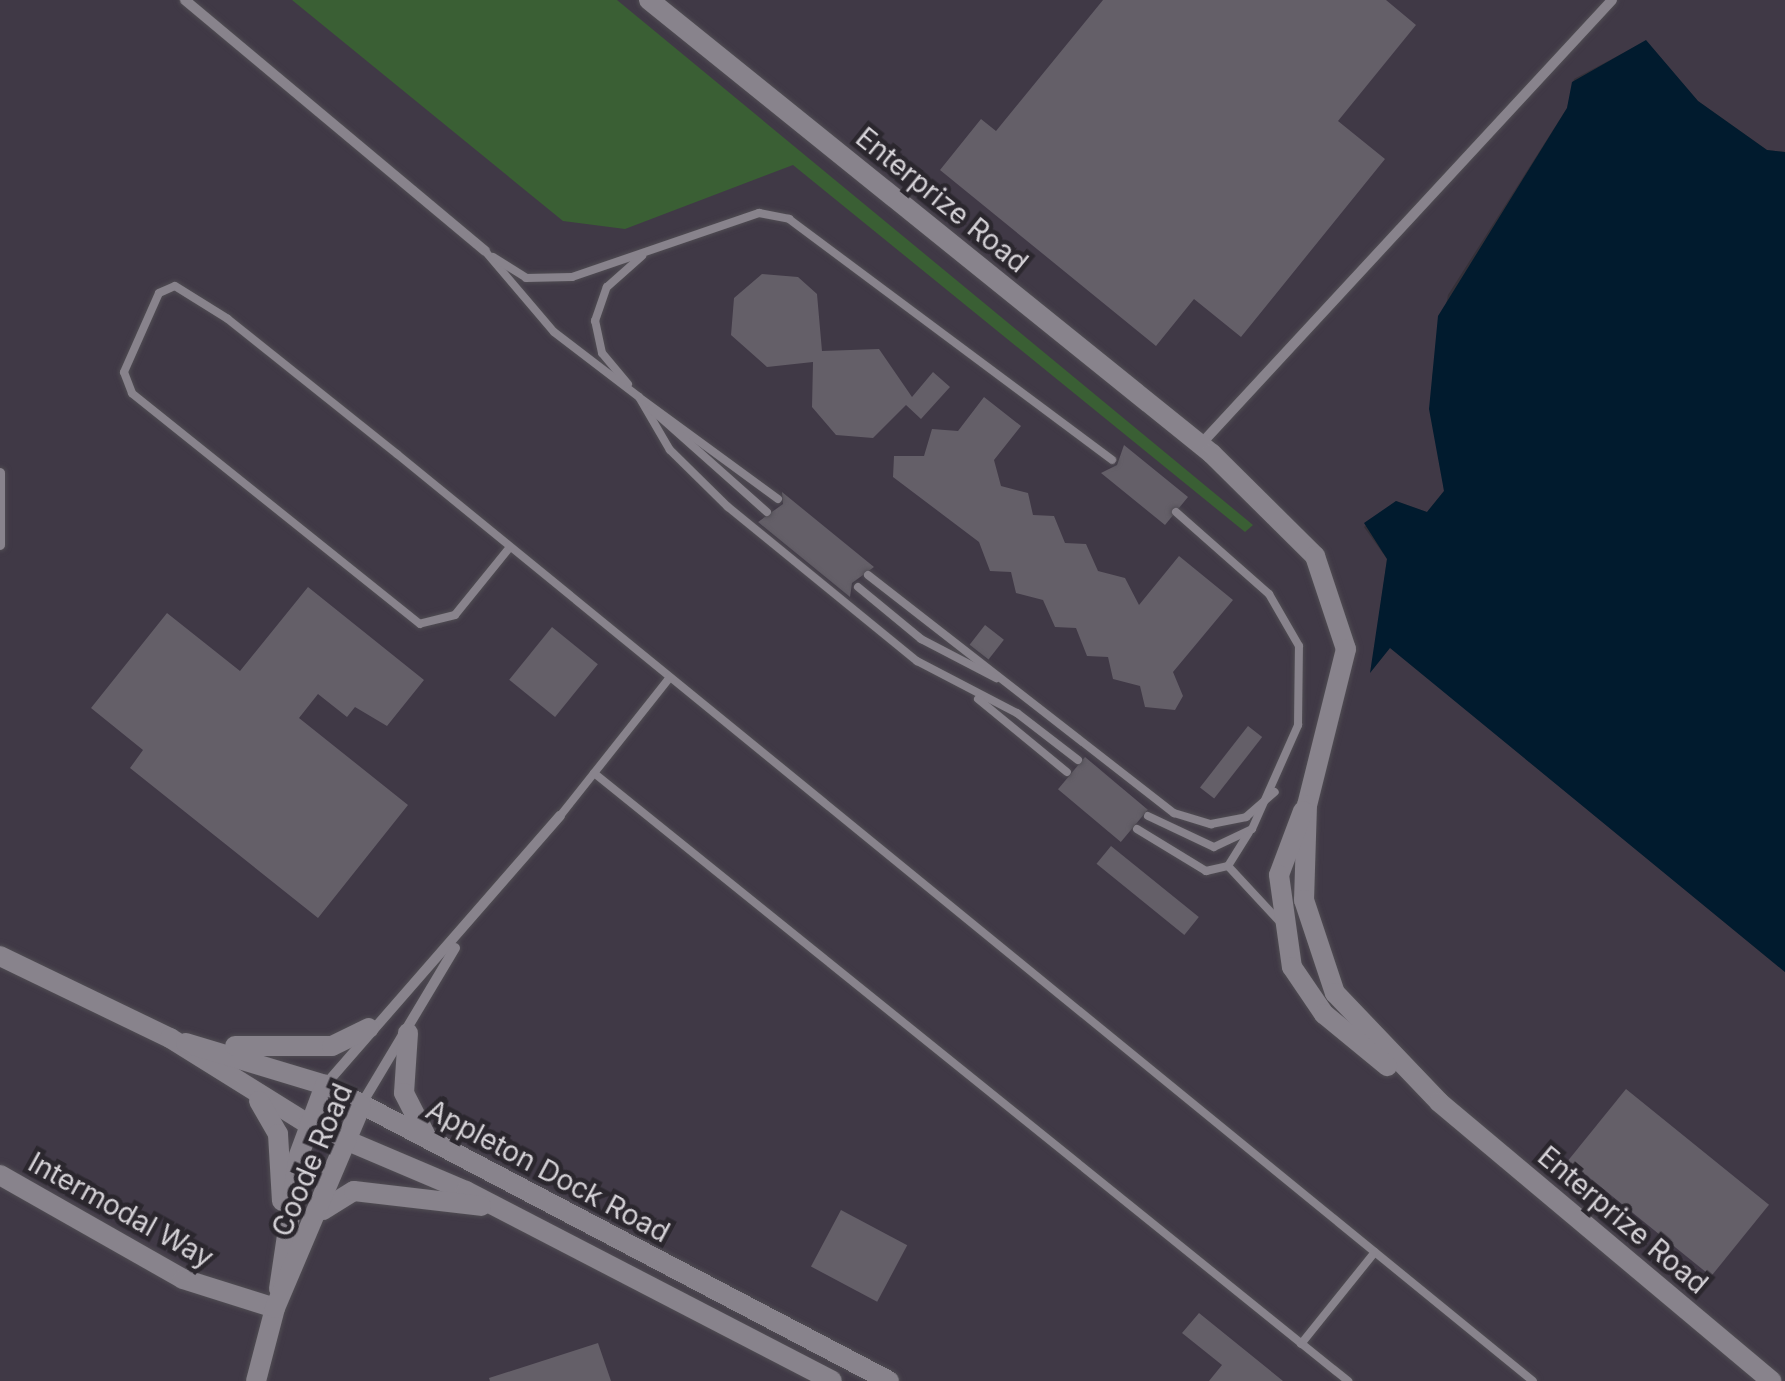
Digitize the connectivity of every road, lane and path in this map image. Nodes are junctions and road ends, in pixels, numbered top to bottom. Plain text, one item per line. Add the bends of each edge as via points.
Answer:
1 (186, 0) edge
2 (648, 0) edge
3 (1612, 0) edge
4 (485, 252) junction
5 (644, 254) junction
6 (639, 397) junction
7 (1200, 444) junction
8 (1112, 460) dead end
9 (0, 473) edge
10 (778, 499) dead end
11 (767, 512) dead end
12 (1176, 512) dead end
13 (0, 544) edge
14 (510, 547) junction
15 (868, 575) dead end
16 (858, 587) dead end
17 (670, 678) junction
18 (1013, 687) junction
19 (966, 688) junction
20 (1078, 760) dead end
21 (1068, 772) dead end
22 (594, 773) junction
23 (1275, 792) junction
24 (1307, 805) junction
25 (560, 816) joint
26 (1148, 816) dead end
27 (1137, 829) dead end
28 (1252, 829) junction
29 (1228, 866) junction
30 (1280, 922) junction
31 (460, 938) junction
32 (0, 956) edge
33 (370, 1028) junction
34 (408, 1033) junction
35 (166, 1036) junction
36 (193, 1045) junction
37 (325, 1085) junction
38 (250, 1092) junction
39 (1439, 1102) junction
40 (362, 1105) junction
41 (308, 1124) junction
42 (432, 1140) junction
43 (348, 1142) junction
44 (0, 1175) edge
45 (321, 1212) junction
46 (508, 1212) junction
47 (1375, 1252) junction
48 (282, 1258) junction
49 (276, 1304) junction
50 (1301, 1344) junction
51 (256, 1381) edge
52 (832, 1381) edge
53 (890, 1381) edge
54 (1348, 1381) edge
55 (1533, 1381) edge
56 (1772, 1381) edge

1 - 4 street
2 - 7 street, Enterprize Road
3 - 7 street
4 - 5 lane via 526,278 572,277
4 - 6 lane via 554,332
5 - 6 lane via 607,287 595,321 602,353
5 - 8 lane via 759,214 789,219
6 - 10 lane
6 - 11 lane
6 - 19 lane via 670,450 728,507 917,661
7 - 24 street, Enterprize Road via 1282,518 1336,599 1346,649
9 - 13 street
12 - 23 lane via 1268,594 1299,646 1298,725
14 - 14 lane via 228,319 176,286 159,293 124,372 132,393 420,624 454,615
14 - 17 lane
15 - 18 lane
16 - 18 lane via 921,639
17 - 22 lane
17 - 47 lane
18 - 23 lane via 1174,813 1211,824 1246,817
19 - 20 lane via 1017,713
19 - 21 lane
22 - 25 lane
22 - 50 lane
23 - 28 lane
24 - 30 street, Enterprize Road via 1280,875
24 - 39 street, Enterprize Road via 1304,900 1314,951 1335,993
25 - 31 street, Coode Road
26 - 28 lane via 1214,847
27 - 29 lane via 1175,860 1206,872
28 - 29 lane
29 - 30 lane
30 - 39 street, Enterprize Road via 1292,967 1324,1014
31 - 33 street, Coode Road
31 - 34 street, Coode Road
32 - 35 street, Appleton Dock Road
33 - 36 street via 332,1046
33 - 37 street, Coode Road
34 - 40 street, Coode Road
34 - 42 street via 404,1093
35 - 36 street, Appleton Dock Road
35 - 38 street, Appleton Dock Road
36 - 37 street, Appleton Dock Road
37 - 40 street, Appleton Dock Road
37 - 41 street, Coode Road
38 - 41 street, Appleton Dock Road
38 - 48 street via 278,1134
39 - 56 street, Enterprize Road
40 - 42 street, Appleton Dock Road
40 - 43 street, Coode Road
41 - 43 street, Appleton Dock Road
41 - 48 street, Coode Road
42 - 53 street, Appleton Dock Road
43 - 45 street, Coode Road
43 - 46 street, Appleton Dock Road
44 - 49 street, Intermodal Way via 183,1279
45 - 46 street via 354,1191
45 - 49 street, Coode Road
46 - 52 street, Appleton Dock Road
47 - 50 lane
47 - 55 lane
48 - 49 street, Coode Road
49 - 51 street, Coode Road
50 - 54 lane

